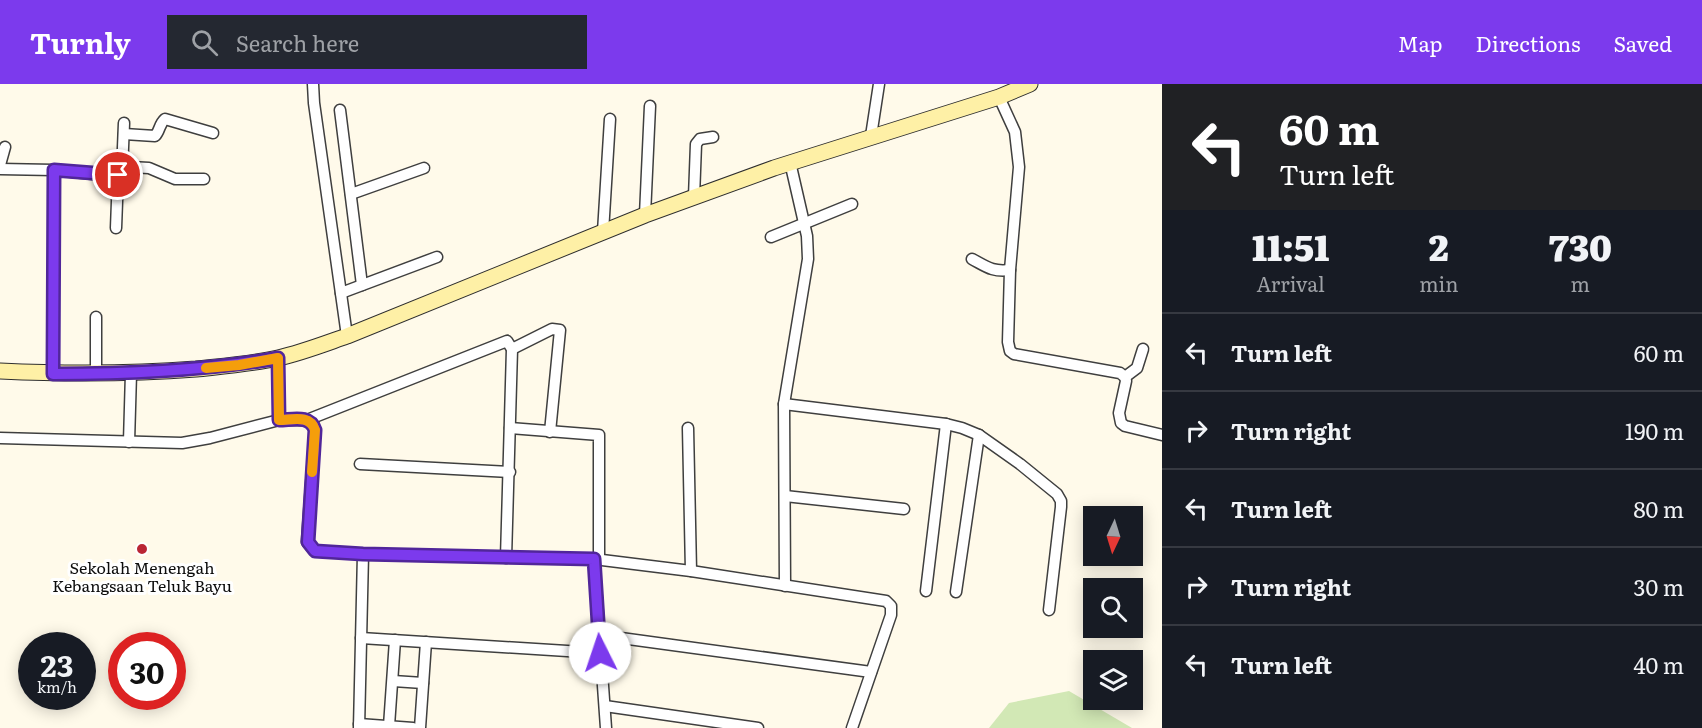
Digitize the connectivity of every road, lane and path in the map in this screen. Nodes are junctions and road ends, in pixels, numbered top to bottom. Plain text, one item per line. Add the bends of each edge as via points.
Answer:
1 (313, 84) edge
2 (879, 84) edge
3 (1030, 84) edge
4 (999, 97) junction
5 (650, 106) dead end
6 (340, 110) dead end
7 (610, 119) dead end
8 (213, 133) dead end
9 (871, 136) junction
10 (713, 137) dead end
11 (5, 147) dead end
12 (790, 162) junction
13 (0, 167) edge
14 (424, 168) dead end
15 (54, 170) junction
16 (120, 174) junction
17 (204, 179) dead end
18 (351, 194) junction
19 (694, 197) junction
20 (852, 204) dead end
21 (645, 215) junction
22 (805, 224) junction
23 (116, 228) dead end
24 (603, 232) junction
25 (771, 237) dead end
26 (437, 257) dead end
27 (972, 259) dead end
28 (1010, 270) junction
29 (362, 285) junction
30 (341, 293) junction
31 (96, 317) dead end
32 (347, 336) junction
33 (512, 349) junction
34 (1143, 349) dead end
35 (278, 358) junction
36 (0, 371) edge
37 (131, 373) junction
38 (53, 374) junction
39 (96, 374) junction
40 (1125, 377) junction
41 (784, 405) junction
42 (279, 420) junction
43 (308, 420) junction
44 (946, 424) junction
45 (510, 428) junction
46 (688, 428) dead end
47 (550, 432) junction
48 (979, 435) junction
49 (1162, 435) edge
50 (0, 438) edge
51 (129, 442) junction
52 (360, 464) dead end
53 (510, 472) junction
54 (785, 496) junction
55 (904, 509) dead end
56 (363, 554) junction
57 (506, 558) junction
58 (597, 560) junction
59 (691, 571) junction
60 (785, 586) junction
61 (926, 591) dead end
62 (956, 592) dead end
63 (1049, 609) dead end
64 (599, 635) junction
65 (361, 638) junction
66 (395, 640) junction
67 (426, 642) junction
68 (583, 652) dead end
69 (871, 672) junction
70 (393, 681) junction
71 (423, 683) junction
72 (605, 706) junction
73 (359, 726) edge
74 (390, 726) junction
75 (413, 728) edge
76 (420, 728) edge
77 (606, 728) edge
78 (758, 728) edge
79 (852, 728) edge

1 - 30 street
2 - 9 street
3 - 4 main road
4 - 9 main road
4 - 28 street via 1015,132 1018,158
5 - 21 street
6 - 18 street
7 - 24 street
8 - 16 street via 165,119 155,136 124,129
9 - 12 main road
10 - 19 street via 700,139 696,144
11 - 13 street
12 - 19 main road
12 - 22 street
13 - 15 street
14 - 18 street
15 - 16 street
15 - 38 street
16 - 17 street via 130,167 149,168 175,179
16 - 23 street
18 - 29 street
19 - 21 main road
20 - 22 street
21 - 24 main road
22 - 25 street
22 - 41 street via 808,259
24 - 32 main road
26 - 29 street
27 - 28 street via 997,271
28 - 40 street via 1010,351
29 - 30 street
30 - 32 street
31 - 39 street
32 - 35 main road
33 - 43 street via 507,342
33 - 45 street
33 - 47 street via 552,329 560,330
34 - 40 street via 1137,368
35 - 37 main road via 239,365
35 - 42 street
36 - 38 main road
37 - 39 main road
37 - 51 street
38 - 39 main road
40 - 49 street via 1121,423
41 - 44 street
41 - 54 street
42 - 43 street
42 - 51 street via 196,441
43 - 56 street via 315,430 308,542 315,551
44 - 48 street
44 - 61 street
45 - 47 street
45 - 53 street
46 - 59 street
47 - 58 street via 599,435
48 - 62 street
48 - 63 street via 1061,501
50 - 51 street
52 - 53 street
53 - 57 street
54 - 55 street
54 - 60 street
56 - 57 street
56 - 65 street
57 - 58 street
58 - 59 street
58 - 64 street
59 - 60 street
60 - 69 street via 886,601 891,606
64 - 69 street
64 - 72 street
65 - 66 street
65 - 73 street
66 - 67 street
66 - 70 street
67 - 68 street
67 - 71 street
69 - 79 street
70 - 71 street
70 - 74 street
71 - 76 street
72 - 77 street
72 - 78 street
73 - 74 street
74 - 75 street

